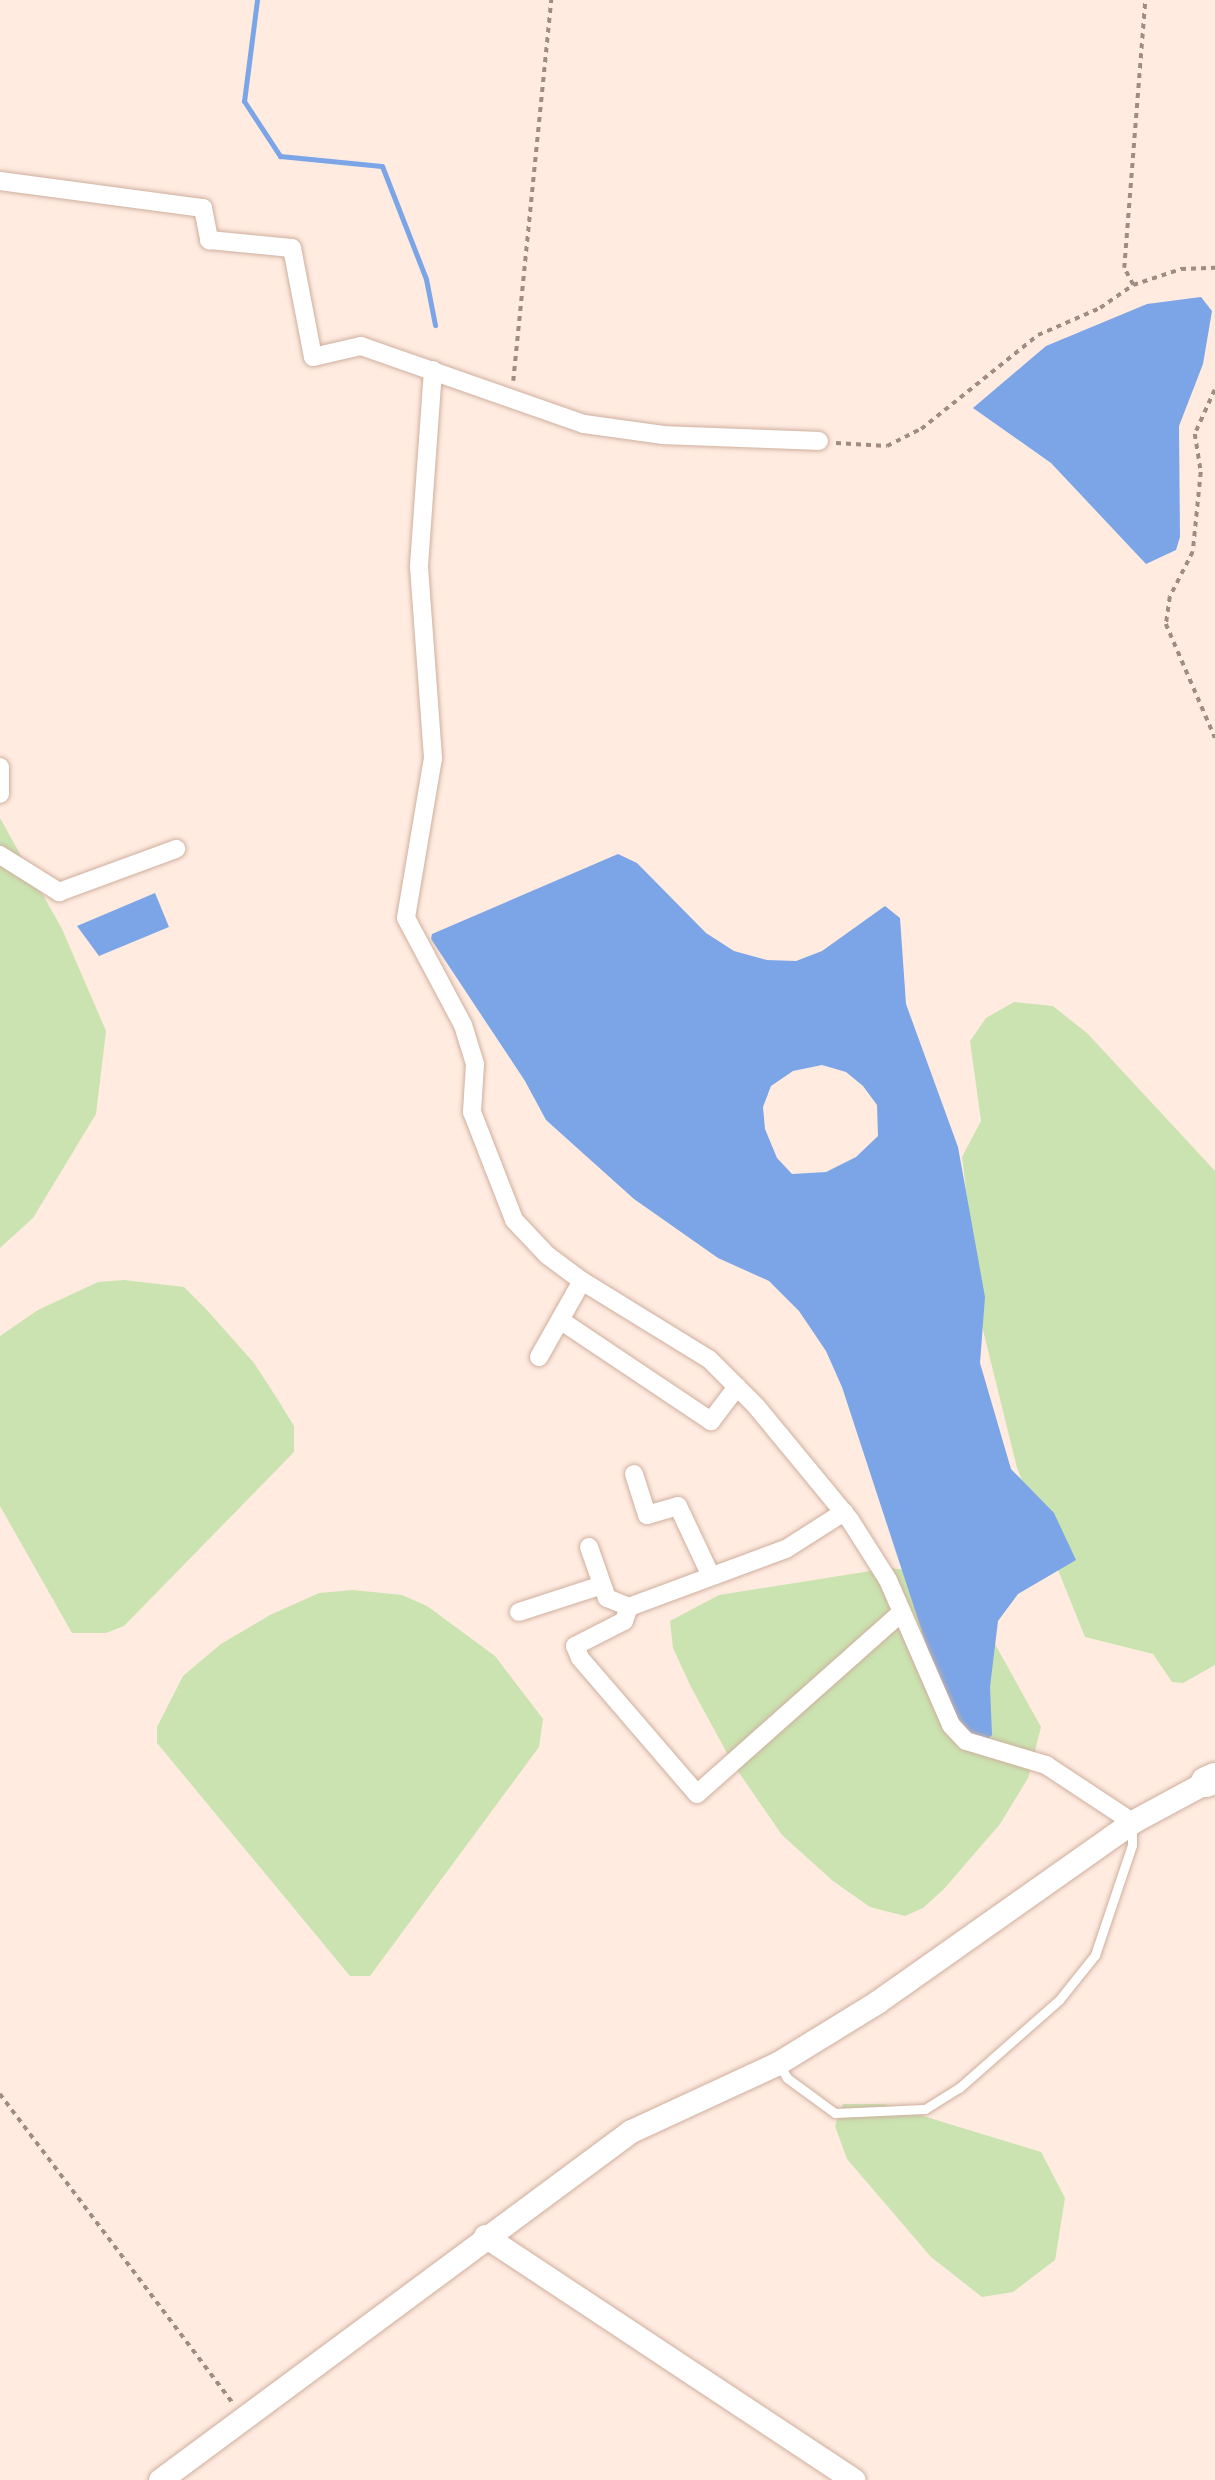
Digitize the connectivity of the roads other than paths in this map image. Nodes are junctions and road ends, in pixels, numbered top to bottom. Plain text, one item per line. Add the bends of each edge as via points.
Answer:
1 (0, 181) edge
2 (433, 370) junction
3 (819, 441) road end
4 (0, 767) edge
5 (0, 794) edge
6 (176, 849) dead end
7 (0, 855) edge
8 (582, 1281) junction
9 (560, 1320) junction
10 (539, 1357) dead end
11 (737, 1387) junction
12 (634, 1474) dead end
13 (844, 1512) junction
14 (589, 1546) dead end
15 (711, 1576) junction
16 (602, 1585) junction
17 (629, 1608) junction
18 (519, 1612) dead end
19 (902, 1612) junction
20 (1210, 1780) edge
21 (1132, 1822) junction
22 (778, 2063) junction
23 (485, 2236) junction
24 (160, 2480) edge
25 (853, 2480) edge

1 - 2 street via 203,208 209,240 292,248 313,357 360,346
2 - 3 street via 584,424 663,435
2 - 8 street via 419,567 433,758 405,918 463,1025 475,1064 472,1112 514,1220 547,1255
4 - 5 street
6 - 7 street via 59,892
8 - 9 street
8 - 11 street via 709,1359
9 - 10 street
9 - 11 street via 711,1421
11 - 13 street
12 - 15 street via 647,1515 678,1506
13 - 15 street via 786,1549
13 - 19 street via 888,1580
14 - 16 street
15 - 17 street
16 - 17 street via 607,1598
16 - 18 street
17 - 19 street via 624,1620 575,1646 580,1658 698,1794
19 - 21 street via 951,1725 966,1741 1046,1765
20 - 21 street
21 - 22 street via 877,2002
21 - 22 lane via 1132,1845 1095,1955 1051,2008 959,2088 925,2109 835,2113 788,2078
22 - 23 street via 631,2131
23 - 24 street
23 - 25 street

